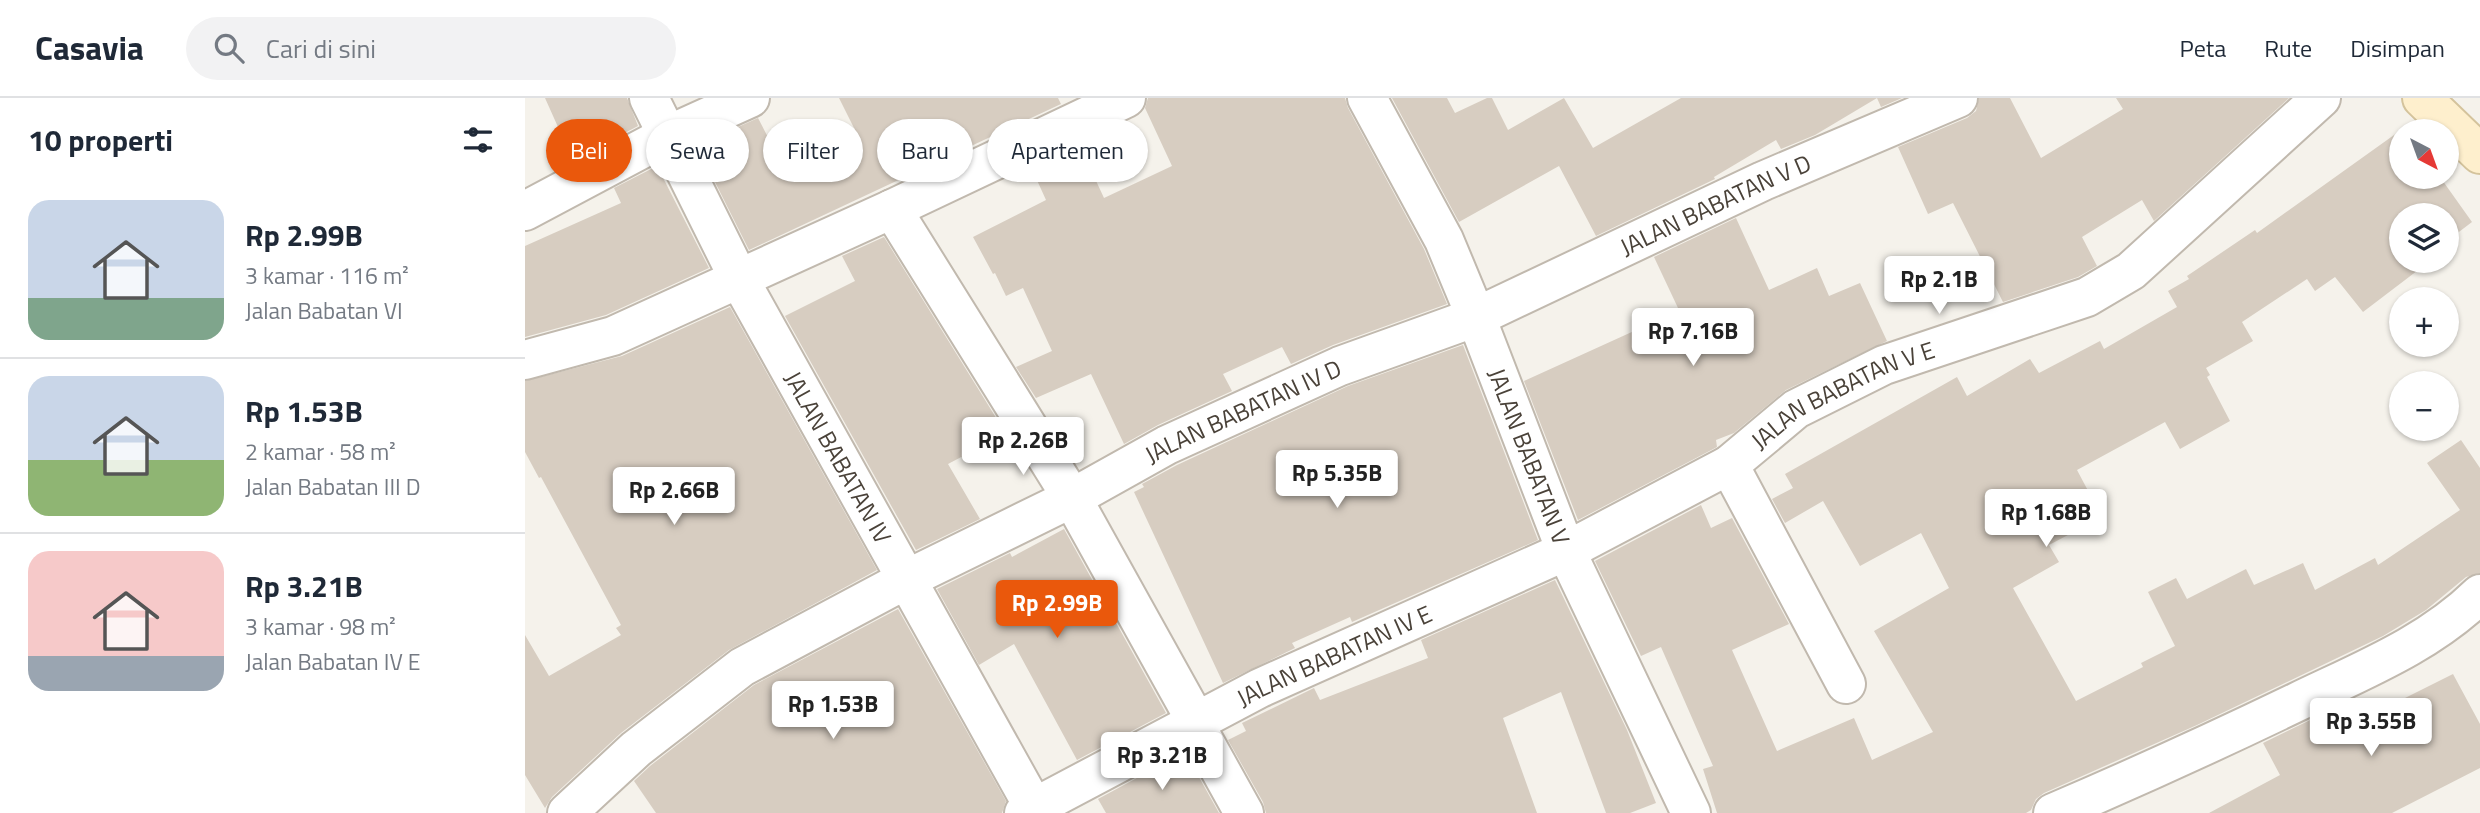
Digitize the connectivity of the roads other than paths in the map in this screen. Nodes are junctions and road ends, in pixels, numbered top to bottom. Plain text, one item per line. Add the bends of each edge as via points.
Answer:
1 (649, 98) edge
2 (750, 98) edge
3 (1126, 98) edge
4 (1367, 98) edge
5 (1958, 98) edge
6 (2321, 98) edge
7 (2422, 98) edge
8 (658, 119) edge
9 (704, 119) edge
10 (646, 147) edge
11 (2480, 154) edge
12 (689, 182) edge
13 (892, 209) junction
14 (525, 211) edge
15 (738, 277) junction
16 (1476, 317) junction
17 (525, 360) edge
18 (1729, 465) junction
19 (1072, 498) junction
20 (1566, 551) junction
21 (907, 579) junction
22 (2480, 594) edge
23 (1846, 684) dead end
24 (1196, 721) junction
25 (1031, 811) edge
26 (567, 813) edge
27 (1244, 813) edge
28 (1691, 813) edge
29 (2053, 813) edge

1 - 8 street, JALAN BABATAN IV
2 - 9 street
3 - 13 street
4 - 16 street, JALAN BABATAN V via 1444,240
5 - 16 street, JALAN BABATAN V D via 1763,181
6 - 18 street, JALAN BABATAN V E via 2131,271 2087,297 1884,365 1796,409
7 - 11 main road
10 - 14 street
12 - 15 street, JALAN BABATAN IV
13 - 15 street
13 - 19 street
15 - 17 street via 613,336
15 - 21 street, JALAN BABATAN IV
16 - 19 street, JALAN BABATAN IV D via 1340,366 1167,445
16 - 20 street, JALAN BABATAN V
18 - 20 street, JALAN BABATAN V E
18 - 23 street
19 - 21 street, JALAN BABATAN IV D
19 - 24 street
20 - 24 street, JALAN BABATAN IV E
20 - 28 street, JALAN BABATAN V
21 - 25 street, JALAN BABATAN IV
21 - 26 street, JALAN BABATAN IV D via 742,667 636,749
22 - 29 street via 2460,614 2408,649
24 - 25 street, JALAN BABATAN IV E
24 - 27 street

